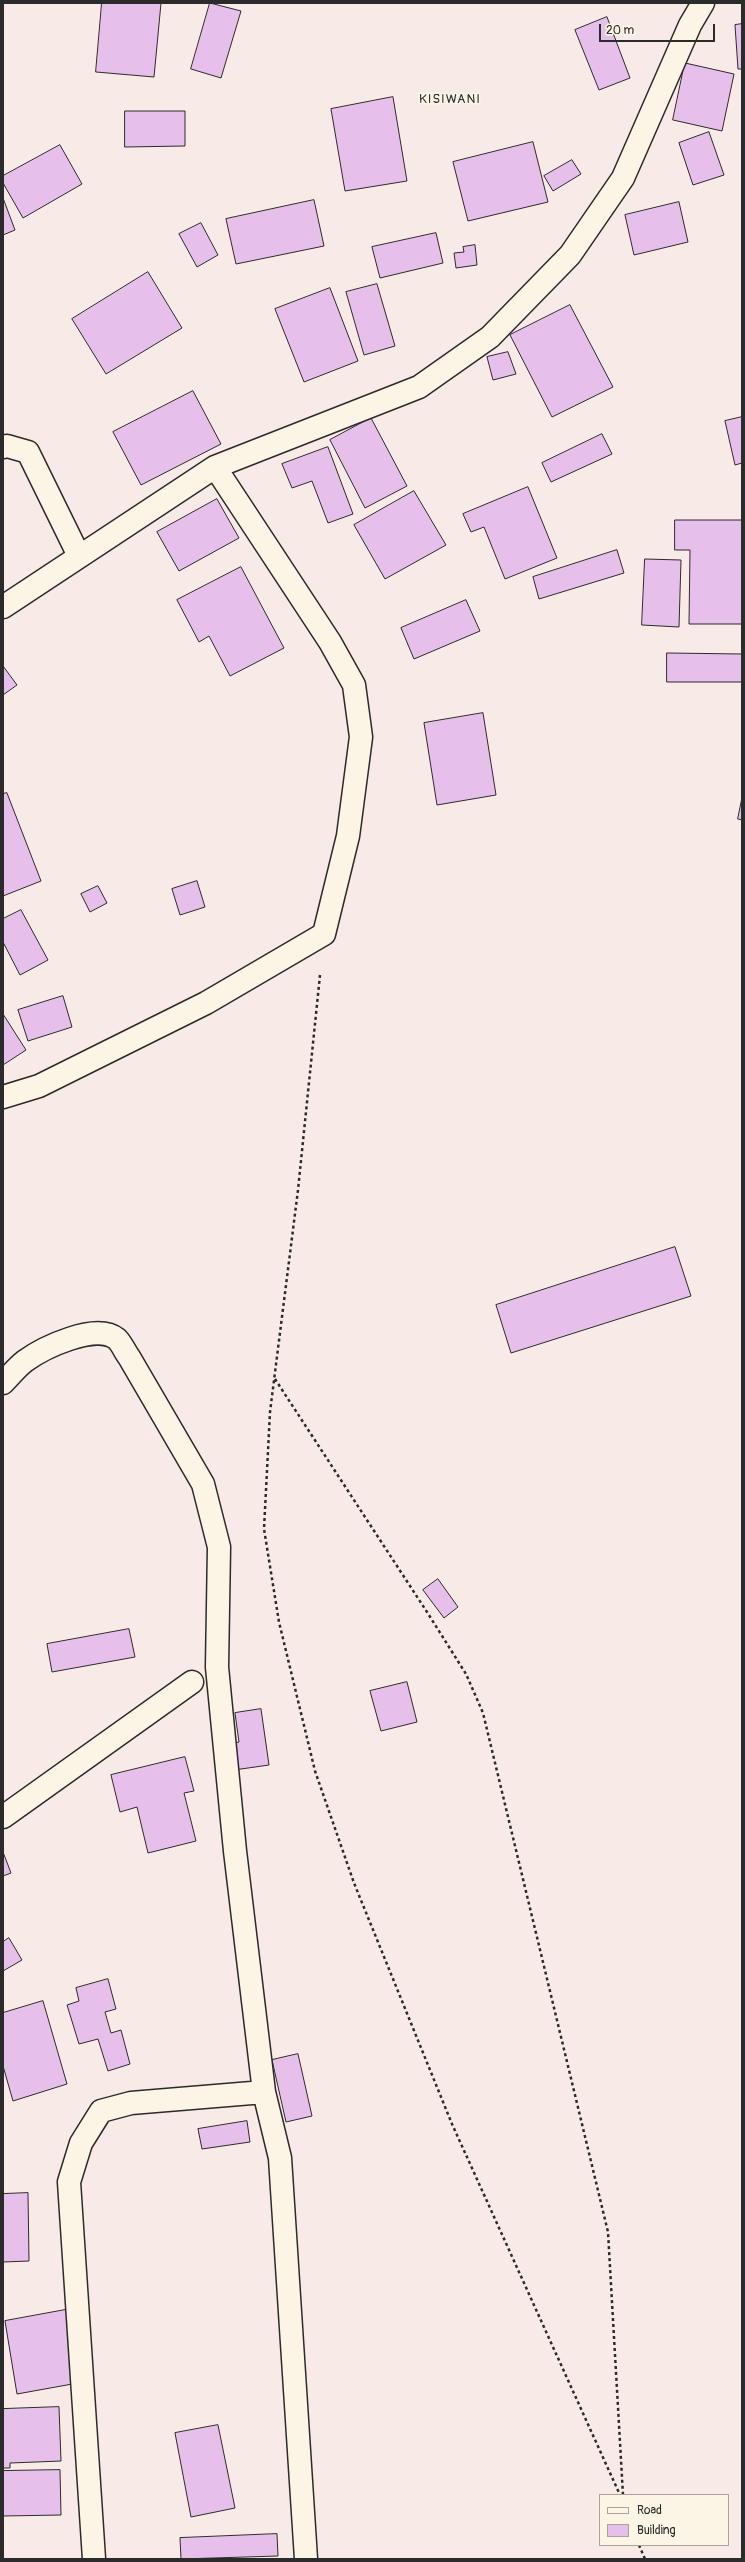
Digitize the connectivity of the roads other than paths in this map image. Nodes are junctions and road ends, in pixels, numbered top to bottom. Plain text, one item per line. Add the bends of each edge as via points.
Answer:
1 (703, 3) edge
2 (3, 447) edge
3 (215, 467) junction
4 (79, 556) junction
5 (3, 607) edge
6 (3, 1097) edge
7 (3, 1383) edge
8 (192, 1682) dead end
9 (3, 1817) edge
10 (264, 2092) junction
11 (94, 2559) edge
12 (306, 2559) edge

1 - 3 street via 690,25 623,178 570,255 490,337 418,387
2 - 4 street via 28,452
3 - 4 street
3 - 6 street via 330,642 354,685 361,737 348,836 324,934 199,1006 39,1086
4 - 5 street
7 - 10 street via 25,1361 67,1339 84,1334 102,1334 116,1339 203,1484 219,1547 217,1667 235,1851
8 - 9 street
10 - 11 street via 131,2103 101,2111 81,2143 69,2182
10 - 12 street via 280,2158

